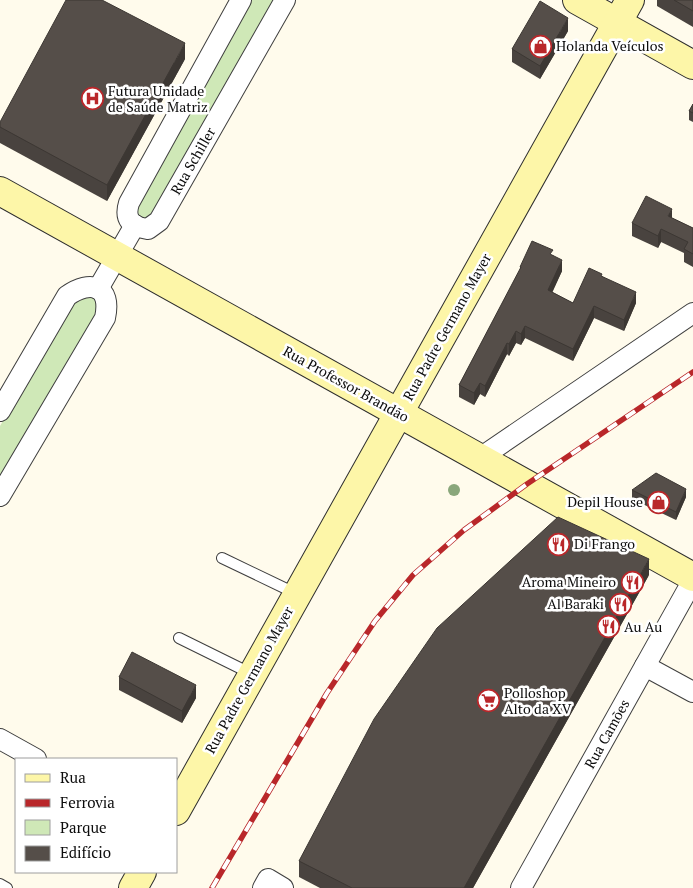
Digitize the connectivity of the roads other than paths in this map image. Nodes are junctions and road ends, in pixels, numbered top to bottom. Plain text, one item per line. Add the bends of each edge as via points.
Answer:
1 (240, 0) edge
2 (285, 0) edge
3 (576, 0) edge
4 (624, 12) edge
5 (693, 66) edge
6 (0, 191) edge
7 (135, 226) junction
8 (117, 256) junction
9 (98, 290) junction
10 (693, 314) edge
11 (0, 411) edge
12 (399, 413) junction
13 (480, 458) junction
14 (0, 496) edge
15 (222, 558) dead end
16 (693, 579) edge
17 (297, 594) junction
18 (179, 638) dead end
19 (645, 666) junction
20 (252, 674) junction
21 (693, 692) edge
22 (0, 739) edge
23 (34, 758) edge
24 (178, 807) edge
25 (141, 873) edge
26 (0, 884) edge
27 (7, 888) edge
28 (133, 888) edge
29 (520, 888) edge

1 - 7 street via 128,203 127,216
2 - 7 street, Rua Schiller via 159,221 148,229
3 - 4 main road
4 - 5 main road
4 - 12 main road, Rua Padre Germano Mayer
6 - 8 main road, Rua Professor Brandão
7 - 8 street
8 - 9 street
8 - 12 main road, Rua Professor Brandão
9 - 11 street via 90,286 78,288 67,296
9 - 14 street via 106,298 105,318
10 - 13 street
12 - 13 main road, Rua Professor Brandão
12 - 17 main road, Rua Padre Germano Mayer
13 - 16 main road, Rua Professor Brandão
15 - 17 lane
16 - 19 street, Rua Camões
17 - 20 main road, Rua Padre Germano Mayer
18 - 20 lane
19 - 21 street
19 - 29 street, Rua Camões
20 - 24 main road, Rua Padre Germano Mayer
22 - 23 street
25 - 28 main road
26 - 27 lane

